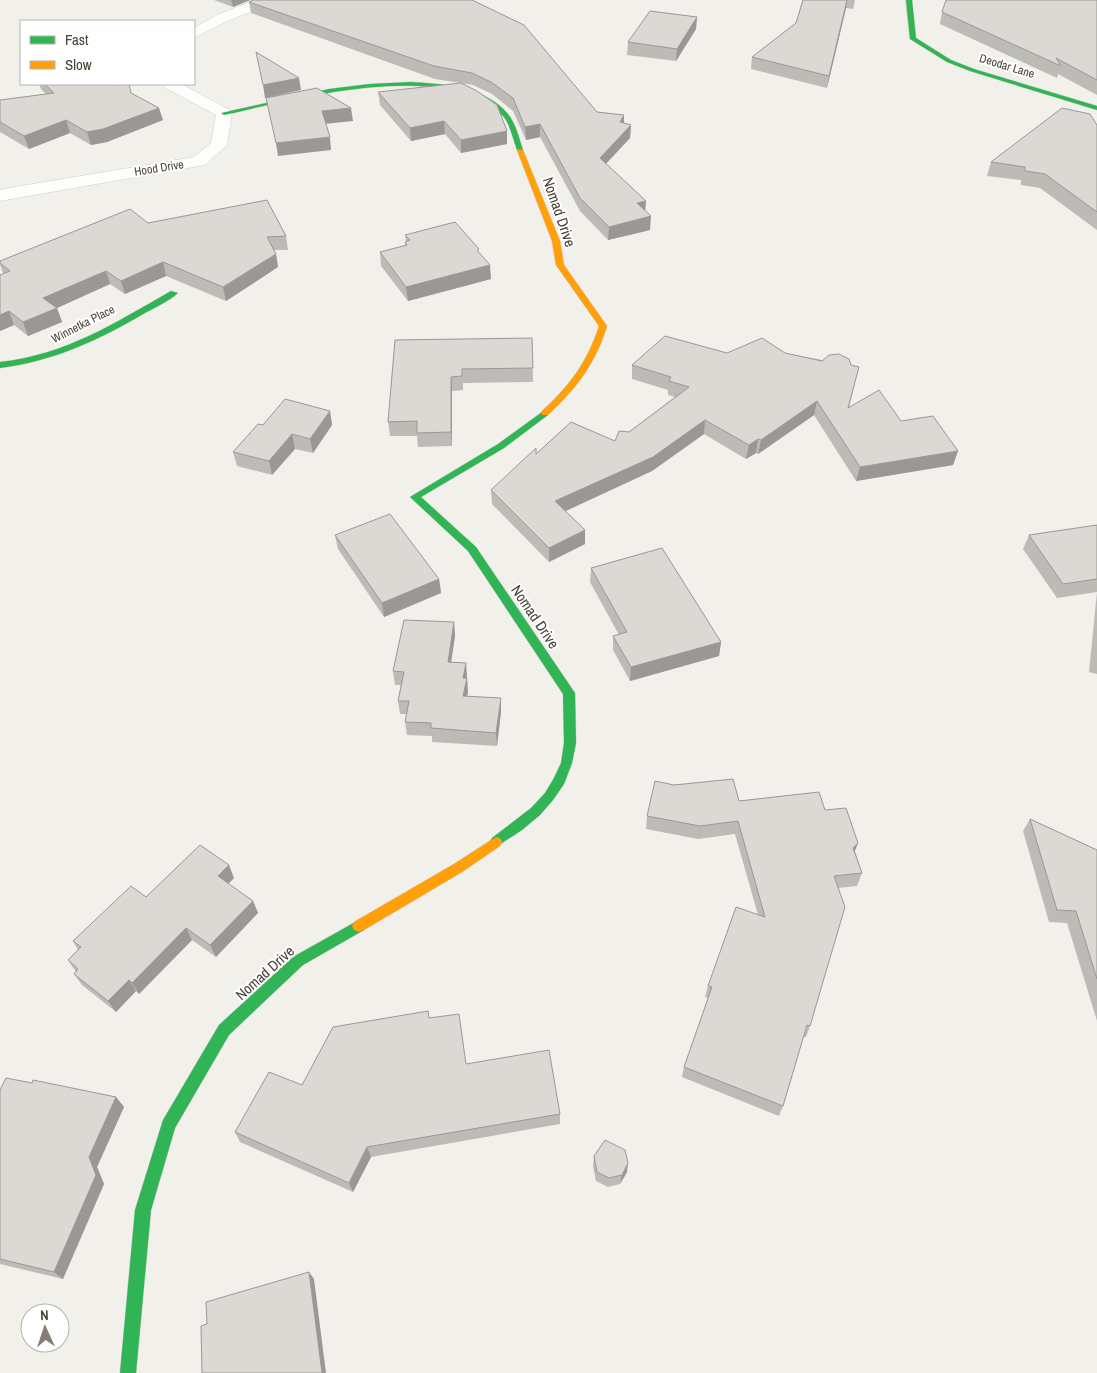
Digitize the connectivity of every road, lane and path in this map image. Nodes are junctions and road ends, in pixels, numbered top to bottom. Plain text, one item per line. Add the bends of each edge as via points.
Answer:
1 (268, 0) edge
2 (909, 0) edge
3 (195, 33) edge
4 (172, 85) edge
5 (1097, 108) edge
6 (224, 113) junction
7 (0, 196) edge
8 (174, 293) dead end
9 (0, 365) edge
10 (128, 1373) edge

1 - 3 street via 222,18
2 - 5 street, Deodar Lane via 913,39 949,61
4 - 6 street
6 - 7 street, Hood Drive via 220,145 199,162
6 - 10 street, Nomad Drive via 335,90 414,84 466,90 506,115 556,240 560,265 603,326 597,348 578,381 526,429 415,497 472,549 569,693 571,747 562,779 546,802 514,829 458,868 298,961 224,1030 168,1125 143,1210
8 - 9 street, Winnetka Place via 64,351 39,360

